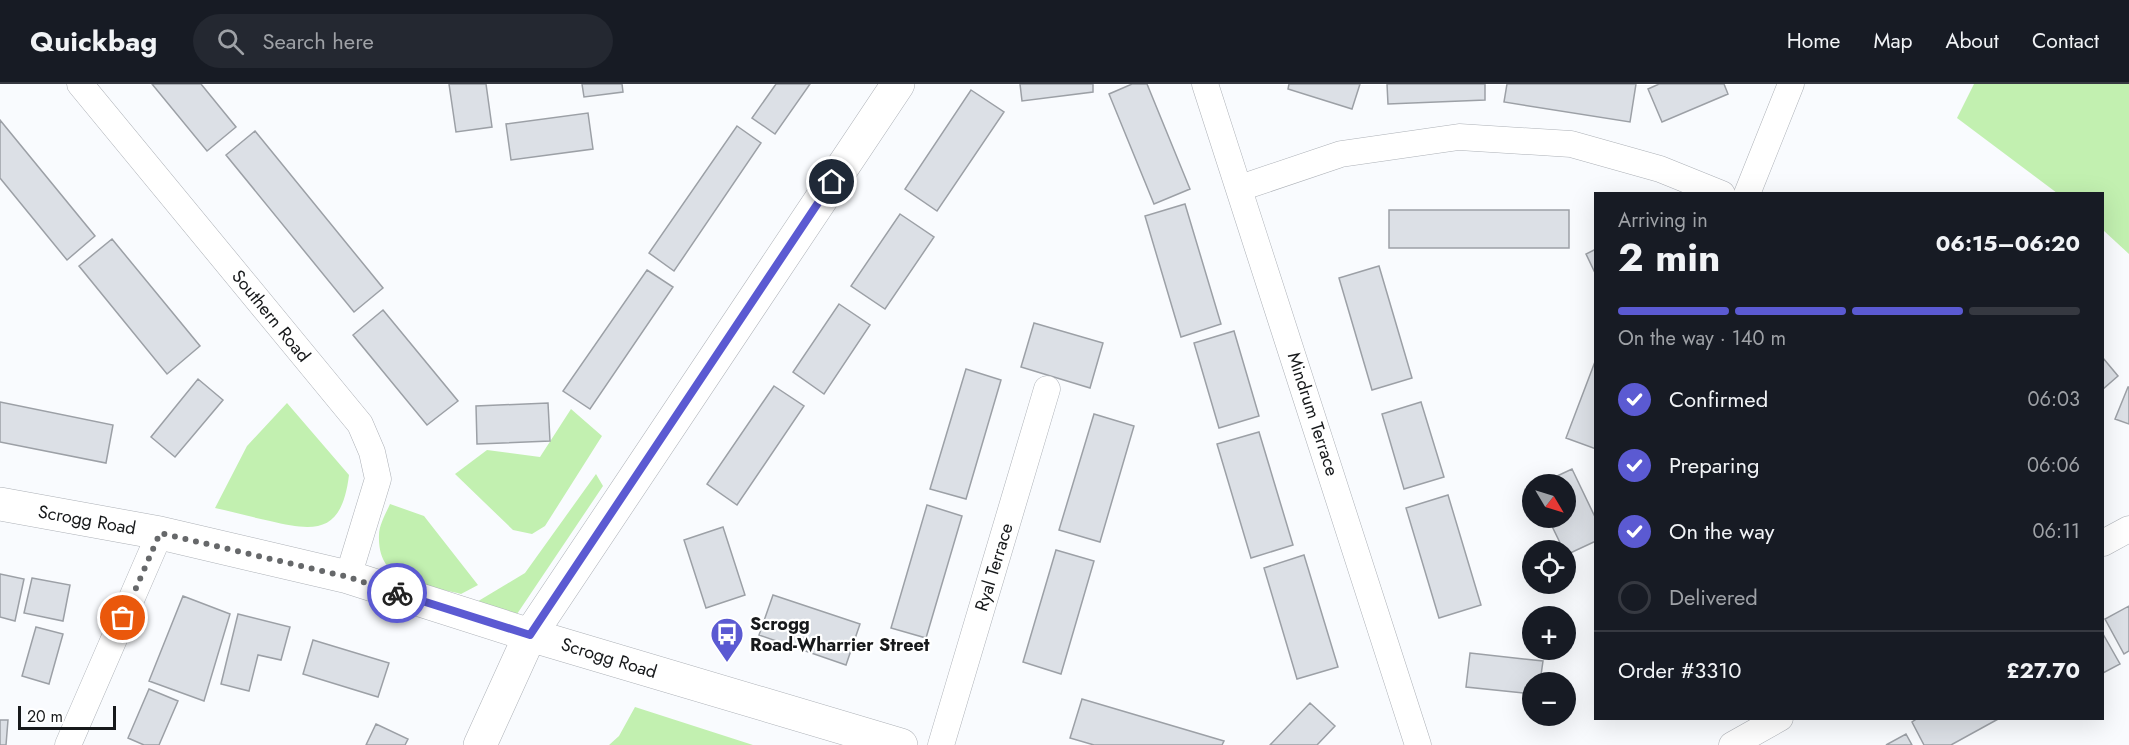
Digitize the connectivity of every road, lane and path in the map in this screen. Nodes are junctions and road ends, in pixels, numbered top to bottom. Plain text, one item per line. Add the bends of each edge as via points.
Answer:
1 (80, 84) edge
2 (898, 84) edge
3 (1205, 84) edge
4 (1791, 84) edge
5 (1240, 188) junction
6 (1717, 192) edge
7 (1748, 192) edge
8 (1047, 388) dead end
9 (0, 504) edge
10 (160, 533) junction
11 (348, 577) junction
12 (530, 635) junction
13 (1776, 720) edge
14 (68, 745) edge
15 (480, 745) edge
16 (901, 745) edge
17 (941, 745) edge
18 (1418, 745) edge
19 (1732, 745) edge

1 - 11 street, Southern Road via 360,424 378,478
2 - 12 street
3 - 5 street, Mindrum Terrace
4 - 7 street
5 - 6 street via 1341,154 1459,137 1571,144 1660,169
5 - 18 street, Mindrum Terrace
8 - 17 street, Ryal Terrace
9 - 10 street, Scrogg Road
10 - 11 street, Scrogg Road
10 - 14 street
11 - 12 street, Scrogg Road
12 - 15 street
12 - 16 street, Scrogg Road
13 - 19 street

